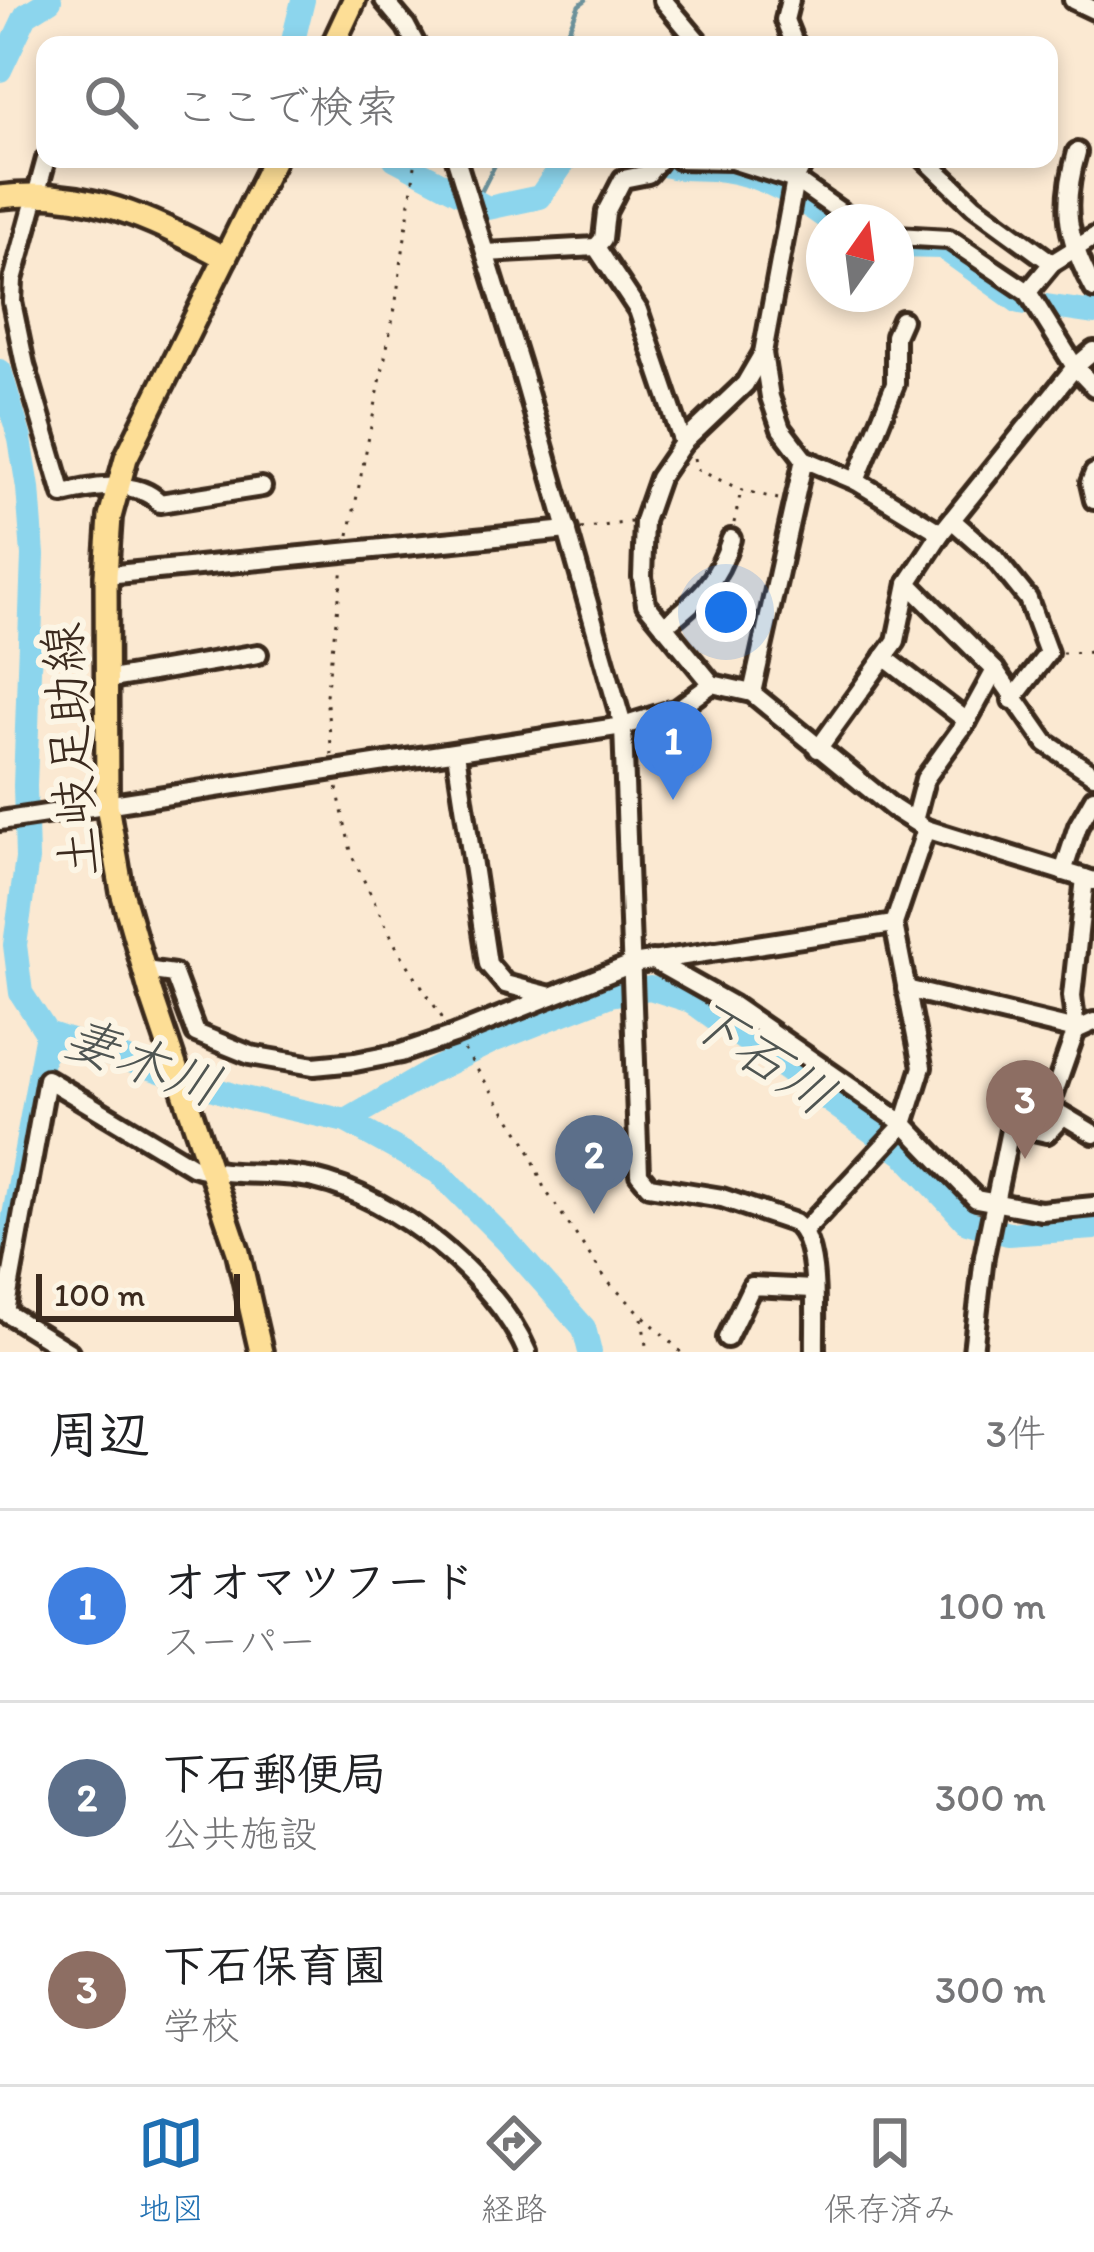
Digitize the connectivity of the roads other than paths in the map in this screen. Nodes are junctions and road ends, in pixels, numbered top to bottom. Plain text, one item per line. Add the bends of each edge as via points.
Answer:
1 (354, 0) edge
2 (384, 0) edge
3 (663, 0) edge
4 (790, 0) edge
5 (1073, 0) edge
6 (1094, 10) edge
7 (337, 36) edge
8 (411, 36) edge
9 (693, 36) edge
10 (791, 36) edge
11 (1077, 152) dead end
12 (43, 168) edge
13 (270, 168) edge
14 (459, 168) edge
15 (653, 168) edge
16 (757, 168) edge
17 (801, 168) edge
18 (934, 168) edge
19 (795, 180) junction
20 (34, 195) junction
21 (0, 197) edge
22 (829, 204) edge
23 (914, 237) edge
24 (1094, 237) edge
25 (596, 247) junction
26 (1073, 251) junction
27 (486, 254) junction
28 (225, 258) junction
29 (1052, 263) junction
30 (1094, 290) edge
31 (1032, 301) junction
32 (902, 320) dead end
33 (1094, 350) edge
34 (763, 353) junction
35 (1075, 367) junction
36 (1094, 387) edge
37 (683, 442) junction
38 (804, 459) junction
39 (1094, 473) edge
40 (856, 481) junction
41 (262, 487) dead end
42 (116, 488) junction
43 (1094, 500) edge
44 (947, 526) junction
45 (568, 530) junction
46 (731, 539) road end
47 (106, 575) junction
48 (908, 583) junction
49 (664, 626) junction
50 (258, 654) dead end
51 (884, 657) junction
52 (994, 670) junction
53 (105, 680) junction
54 (712, 684) junction
55 (752, 693) junction
56 (1012, 700) junction
57 (967, 721) junction
58 (623, 726) junction
59 (818, 749) junction
60 (456, 753) junction
61 (1094, 775) edge
62 (1094, 798) edge
63 (100, 806) junction
64 (0, 821) edge
65 (920, 825) junction
66 (1063, 872) junction
67 (1089, 880) edge
68 (894, 924) junction
69 (652, 961) junction
70 (632, 964) junction
71 (145, 970) junction
72 (906, 988) junction
73 (554, 996) junction
74 (1094, 1022) edge
75 (1076, 1030) junction
76 (1064, 1116) junction
77 (904, 1124) junction
78 (1094, 1134) edge
79 (207, 1165) junction
80 (1092, 1202) edge
81 (993, 1205) junction
82 (805, 1230) junction
83 (813, 1289) junction
84 (2, 1310) edge
85 (728, 1338) dead end
86 (69, 1352) edge
87 (261, 1352) edge
88 (527, 1352) edge
89 (815, 1352) edge
90 (973, 1352) edge

1 - 7 main road
2 - 8 street
3 - 9 street
4 - 10 street
5 - 6 street
11 - 26 street via 1067,187
12 - 20 street
13 - 28 main road, 土岐足助線
14 - 27 street
15 - 25 street via 623,179
16 - 19 street
17 - 19 street
18 - 29 street
19 - 22 street
19 - 34 street
20 - 21 main road
20 - 28 main road via 113,206
20 - 42 street via 13,280 25,365 63,494
23 - 31 street via 949,239
24 - 26 street
25 - 27 street
25 - 37 street via 638,310
26 - 29 street
26 - 30 street
27 - 45 street
28 - 42 main road, 土岐足助線
29 - 31 street
31 - 35 street
32 - 40 street via 895,384
33 - 35 street
34 - 37 street via 746,384
34 - 38 street via 781,429
35 - 36 street
35 - 44 street
37 - 49 street via 658,478 644,521 646,604
38 - 40 street
38 - 55 street
39 - 43 street
40 - 44 street
41 - 42 street via 160,502
42 - 47 main road, 土岐足助線
44 - 48 street
44 - 56 street via 994,557 1028,599 1048,653
45 - 47 street
45 - 58 street
46 - 49 street via 704,596
47 - 53 main road, 土岐足助線
48 - 51 street via 896,641
48 - 52 street
49 - 54 street
50 - 53 street
51 - 57 street
51 - 59 street
52 - 56 street
52 - 57 street
53 - 63 main road, 土岐足助線
54 - 55 street
54 - 58 street via 678,709
55 - 59 street
56 - 61 street via 1046,743
57 - 65 street via 926,779
58 - 60 street
58 - 70 street
59 - 65 street
60 - 63 street
60 - 73 street via 488,964 505,984
62 - 66 street
63 - 64 street
63 - 71 main road, 土岐足助線
65 - 66 street
65 - 68 street
66 - 67 street
67 - 75 street via 1072,996
68 - 69 street
68 - 72 street
69 - 70 street
69 - 77 street via 732,1005
70 - 73 street
70 - 82 street via 639,1174 649,1186 722,1198
71 - 73 street via 174,974 196,1034 250,1055 314,1066 401,1053
71 - 79 main road, 土岐足助線
72 - 75 street
72 - 77 street via 922,1066
74 - 75 street
75 - 76 street via 1049,1107
76 - 78 street
76 - 81 street via 1047,1133 1011,1124
77 - 81 street via 976,1199
77 - 82 street
79 - 84 street via 193,1166 47,1079
79 - 87 main road, 土岐足助線
79 - 88 street via 314,1179 421,1230 476,1278
80 - 81 street via 1041,1211
81 - 90 street
82 - 83 street
83 - 85 street via 752,1286
83 - 89 street
84 - 86 street

